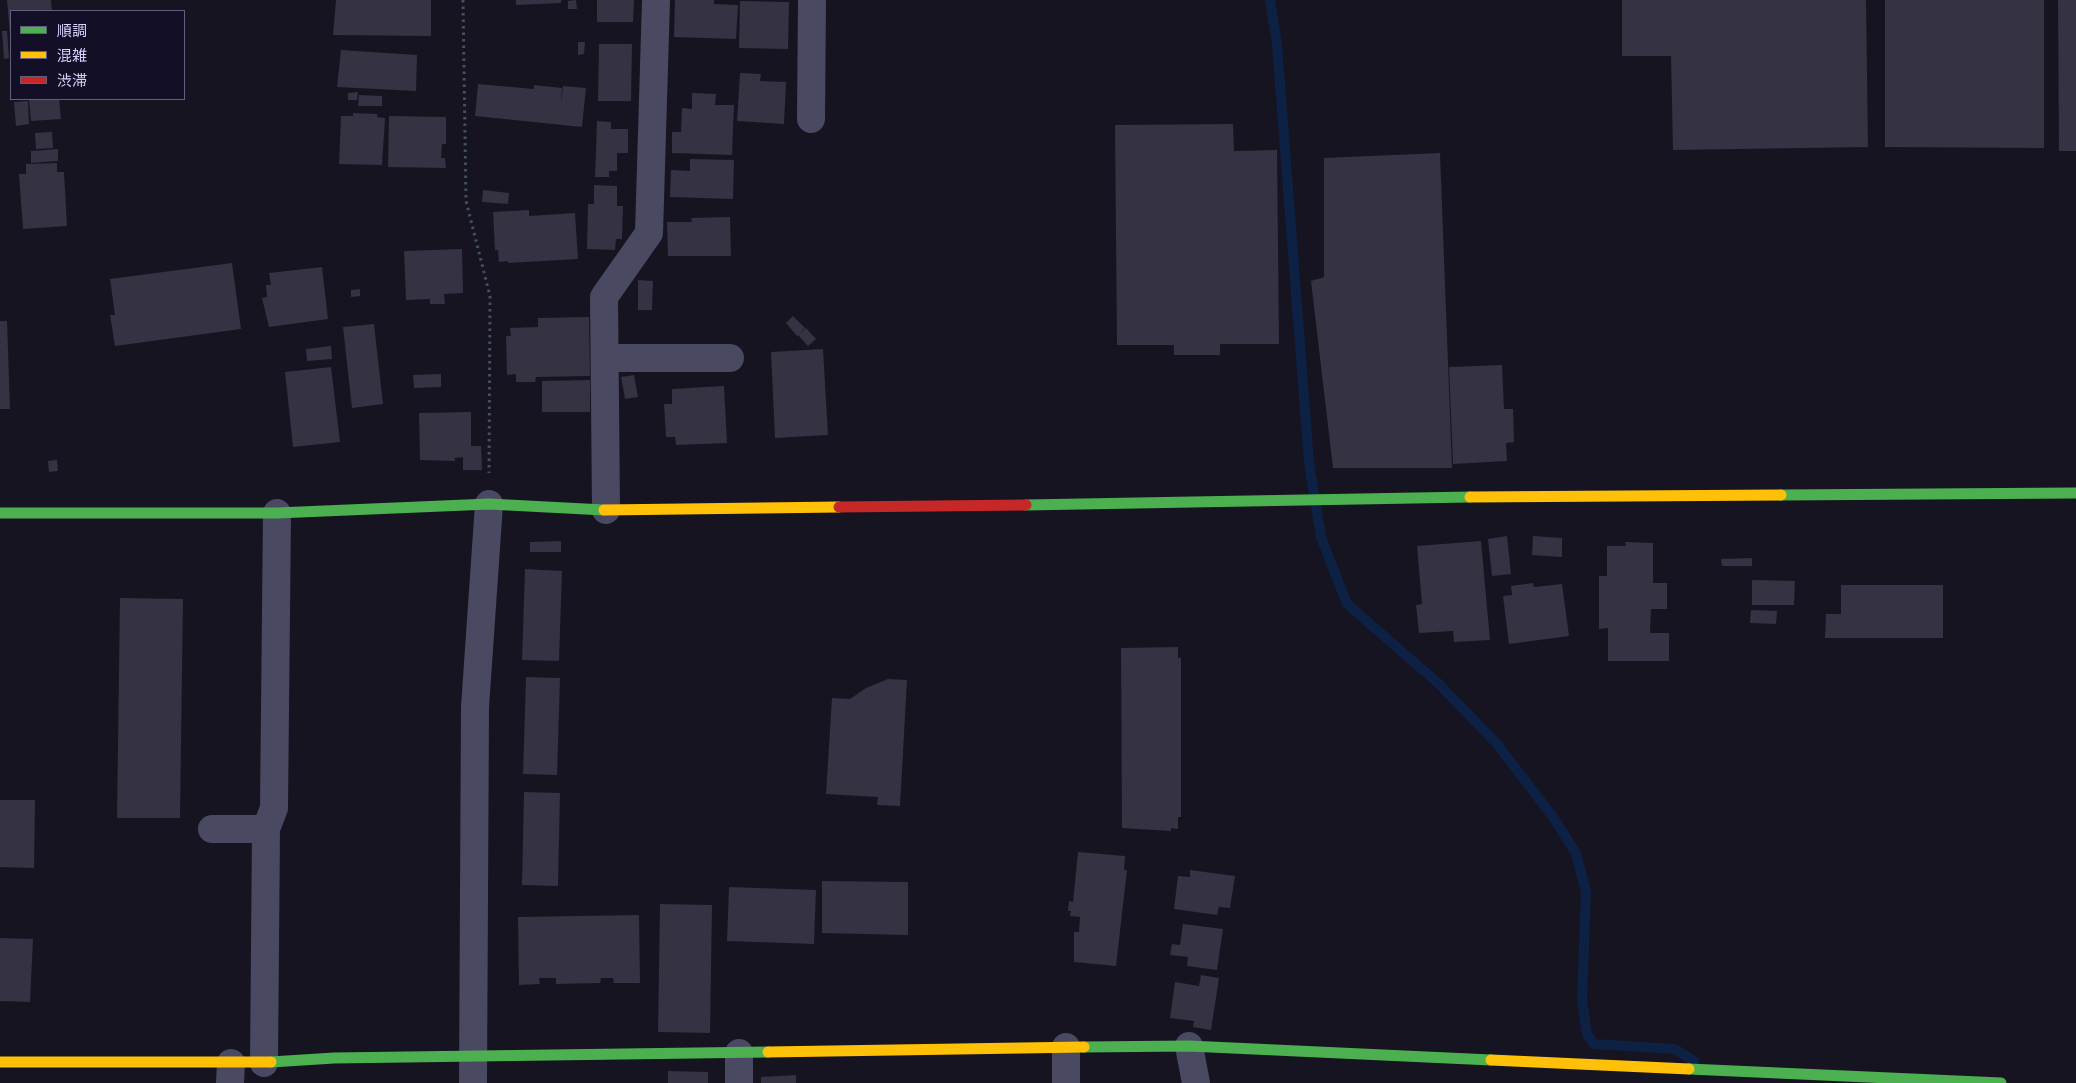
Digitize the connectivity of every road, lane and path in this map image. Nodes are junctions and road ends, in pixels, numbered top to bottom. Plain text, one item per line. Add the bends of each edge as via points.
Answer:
1 (463, 0) edge
2 (656, 0) edge
3 (812, 0) edge
4 (810, 119) dead end
5 (605, 358) junction
6 (730, 358) dead end
7 (2076, 492) edge
8 (489, 504) junction
9 (606, 510) junction
10 (0, 513) edge
11 (277, 513) junction
12 (212, 829) dead end
13 (266, 829) junction
14 (1189, 1046) junction
15 (1066, 1048) junction
16 (739, 1053) junction
17 (473, 1056) junction
18 (0, 1062) edge
19 (264, 1062) junction
20 (230, 1073) edge
21 (472, 1083) edge
22 (739, 1083) edge
23 (1066, 1083) edge
24 (1196, 1083) edge
25 (2002, 1083) edge

1 - 8 path via 466,201 490,296
2 - 5 street via 650,233 604,297
3 - 4 street
5 - 6 street
5 - 9 street
7 - 9 street via 1346,498 1070,505
8 - 9 street
8 - 11 street
8 - 17 street via 475,707
10 - 11 street
11 - 13 street via 274,808
12 - 13 street
13 - 19 street
14 - 15 street
14 - 24 street
14 - 25 street
15 - 16 street
15 - 23 street
16 - 17 street
16 - 22 street
17 - 19 street
17 - 21 street
18 - 20 street
19 - 20 street

